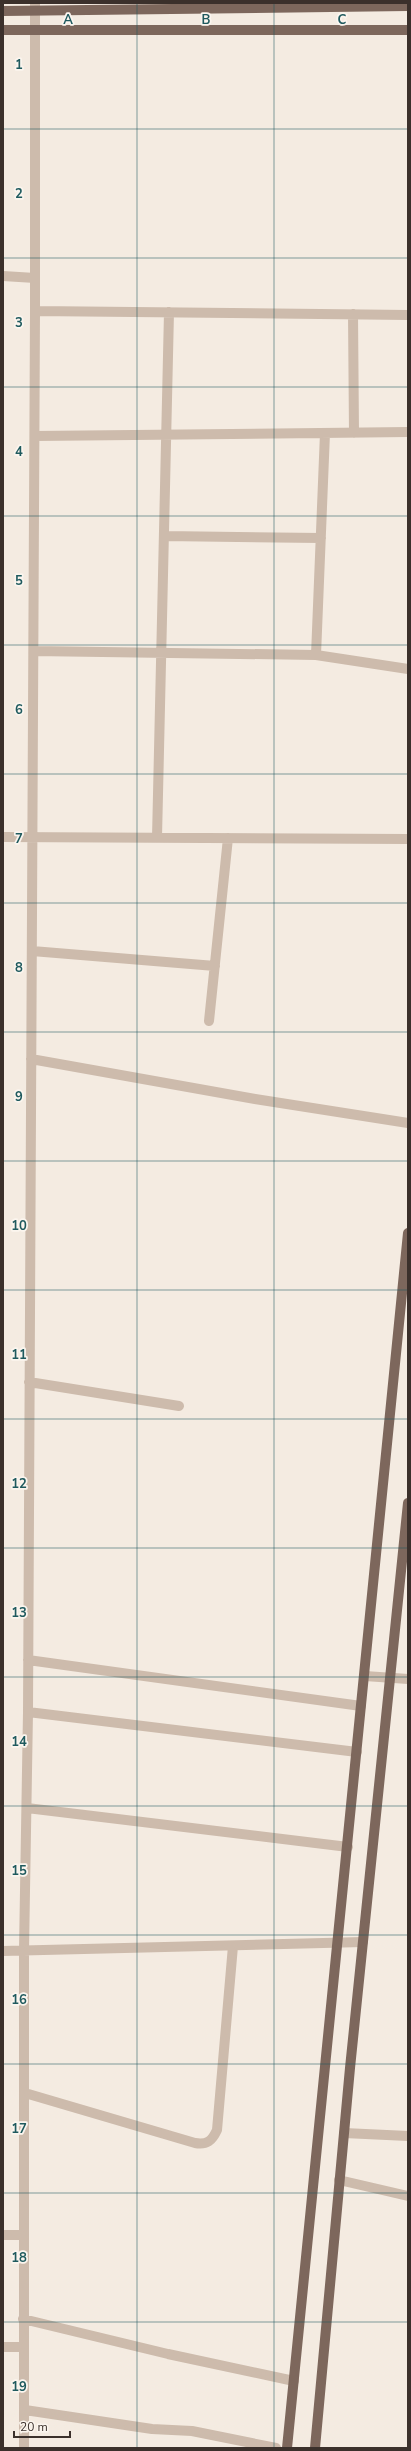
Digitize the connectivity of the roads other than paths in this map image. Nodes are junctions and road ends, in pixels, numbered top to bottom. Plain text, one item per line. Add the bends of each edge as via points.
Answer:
1 (333, 4) edge
2 (408, 6) edge
3 (35, 7) edge
4 (3, 11) edge
5 (3, 30) edge
6 (408, 30) edge
7 (34, 31) junction
8 (3, 276) edge
9 (35, 278) junction
10 (35, 311) junction
11 (169, 312) junction
12 (353, 314) junction
13 (408, 315) edge
14 (408, 432) edge
15 (325, 433) junction
16 (354, 433) junction
17 (166, 434) junction
18 (34, 436) junction
19 (164, 536) junction
20 (321, 538) junction
21 (34, 651) junction
22 (161, 652) junction
23 (316, 655) junction
24 (408, 669) edge
25 (3, 837) edge
26 (33, 837) junction
27 (157, 838) junction
28 (228, 838) junction
29 (408, 839) edge
30 (32, 951) junction
31 (215, 966) junction
32 (209, 1021) dead end
33 (31, 1059) junction
34 (408, 1123) edge
35 (408, 1233) edge
36 (29, 1382) junction
37 (179, 1406) dead end
38 (408, 1503) edge
39 (28, 1660) junction
40 (364, 1676) junction
41 (390, 1677) junction
42 (408, 1679) edge
43 (362, 1706) junction
44 (28, 1712) junction
45 (357, 1752) junction
46 (27, 1808) junction
47 (348, 1847) junction
48 (338, 1942) junction
49 (363, 1942) junction
50 (234, 1946) junction
51 (24, 1950) junction
52 (3, 1951) edge
53 (25, 2093) junction
54 (344, 2133) junction
55 (408, 2136) edge
56 (339, 2180) junction
57 (408, 2196) edge
58 (3, 2235) edge
59 (24, 2235) junction
60 (23, 2319) junction
61 (3, 2347) edge
62 (23, 2347) junction
63 (294, 2381) junction
64 (25, 2410) junction
65 (24, 2448) edge
66 (276, 2448) edge
67 (287, 2448) edge
68 (315, 2448) edge

1 - 2 main road
1 - 3 main road
3 - 4 main road
3 - 7 street
5 - 7 main road
6 - 7 main road
7 - 9 street
8 - 9 street
9 - 10 street
10 - 11 street
10 - 18 street
11 - 12 street
11 - 17 street
12 - 13 street
12 - 16 street
14 - 16 street
15 - 16 street
15 - 17 street
15 - 20 street
17 - 18 street
17 - 19 street
18 - 21 street
19 - 20 street
19 - 22 street
20 - 23 street
21 - 22 street
21 - 26 street
22 - 23 street
22 - 27 street
23 - 24 street
25 - 26 street
26 - 27 street
26 - 30 street
27 - 28 street
28 - 29 street
28 - 31 street
30 - 31 street
30 - 33 street
31 - 32 street
33 - 34 street via 247,1098
33 - 36 street
35 - 40 main road
36 - 37 street
36 - 39 street
38 - 41 main road
39 - 43 street
39 - 44 street
40 - 41 street
40 - 43 main road
41 - 42 street
41 - 49 main road
43 - 45 main road
44 - 45 street
44 - 46 street
45 - 47 main road
46 - 47 street
46 - 51 street
47 - 48 main road
48 - 49 street
48 - 50 street
48 - 63 main road
49 - 54 main road
50 - 51 street
50 - 53 street via 217,2130 213,2139 203,2144 196,2143
51 - 52 street
51 - 53 street
53 - 59 street
54 - 55 street
54 - 56 main road
56 - 57 street
56 - 68 main road
58 - 59 street
59 - 60 street
60 - 62 street
60 - 63 street
61 - 62 street
62 - 64 street
63 - 67 main road
64 - 65 street
64 - 66 street via 152,2429 192,2431

